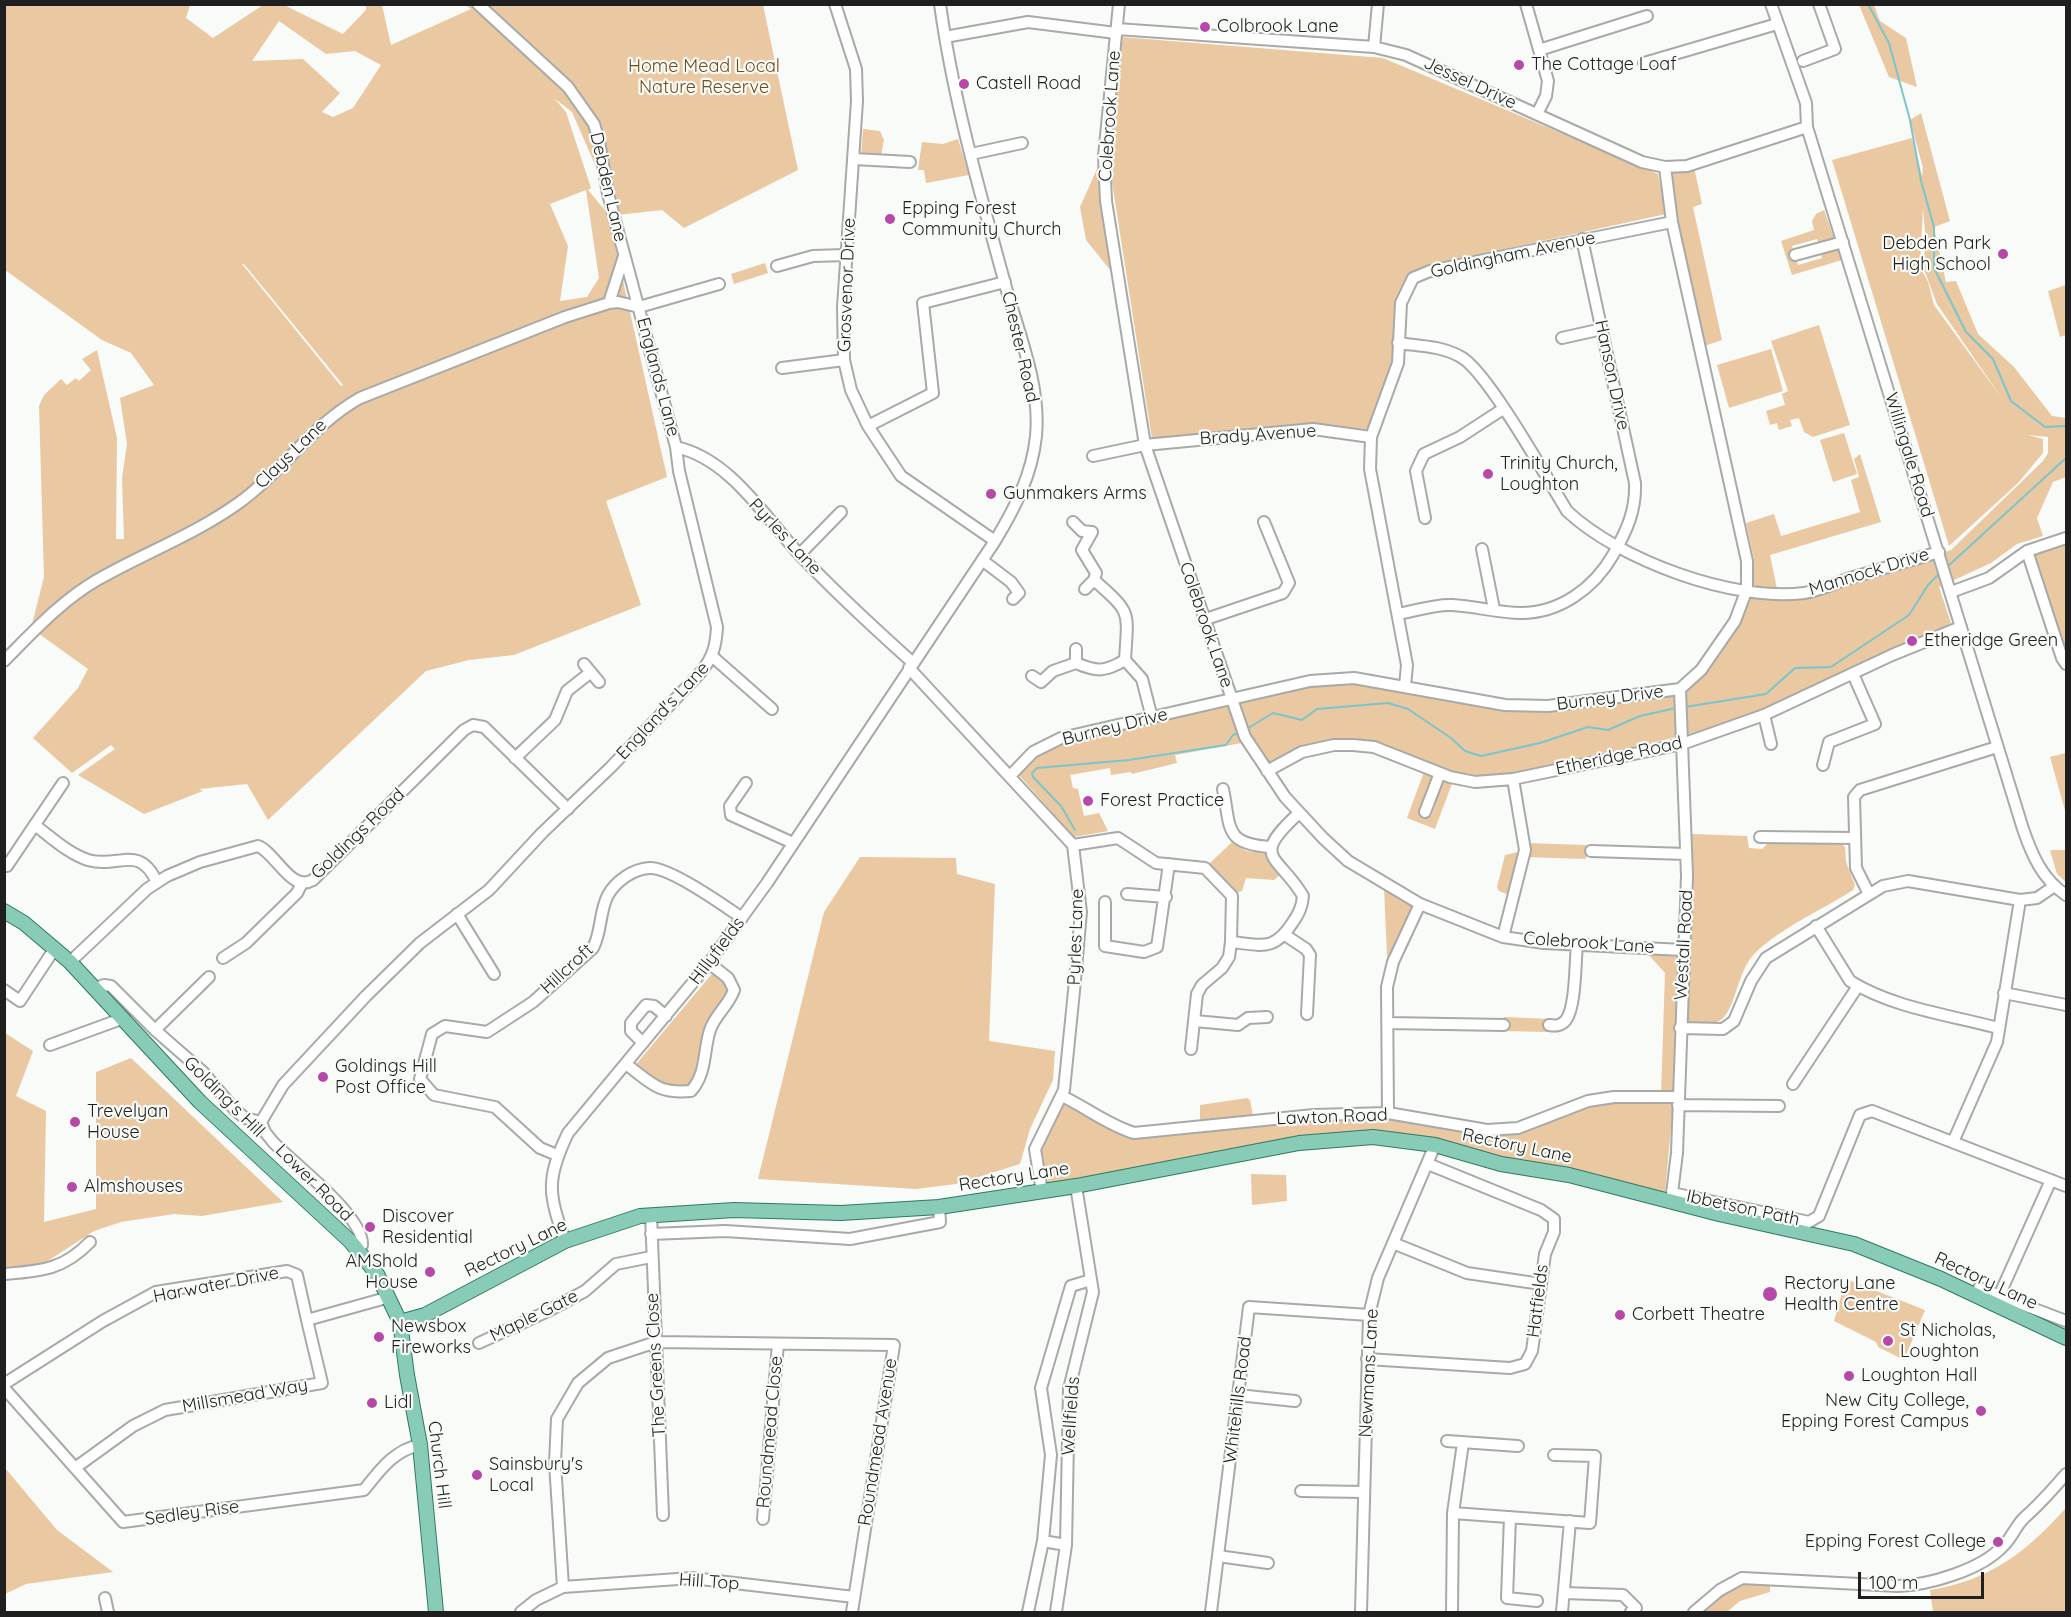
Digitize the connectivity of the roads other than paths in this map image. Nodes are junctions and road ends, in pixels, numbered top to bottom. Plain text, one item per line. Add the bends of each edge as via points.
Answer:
1 (478, 4) edge
2 (835, 4) edge
3 (940, 4) edge
4 (1119, 4) edge
5 (1378, 4) edge
6 (1526, 4) edge
7 (1771, 4) edge
8 (1819, 4) edge
9 (1647, 16) dead end
10 (1777, 24) junction
11 (1116, 31) junction
12 (945, 37) junction
13 (1374, 47) junction
14 (1539, 50) junction
15 (1803, 61) dead end
16 (1644, 63) dead end
17 (1537, 114) junction
18 (1807, 127) junction
19 (1022, 143) dead end
20 (971, 154) junction
21 (854, 159) junction
22 (910, 162) dead end
23 (1665, 167) junction
24 (1672, 222) junction
25 (1582, 239) junction
26 (1843, 243) junction
27 (846, 255) junction
28 (1795, 255) dead end
29 (625, 256) junction
30 (777, 266) dead end
31 (1005, 282) junction
32 (719, 284) dead end
33 (609, 303) junction
34 (639, 307) junction
35 (1602, 329) junction
36 (1562, 338) dead end
37 (1398, 344) junction
38 (844, 360) junction
39 (782, 368) dead end
40 (1503, 409) junction
41 (868, 426) junction
42 (1371, 437) junction
43 (1145, 445) junction
44 (676, 447) junction
45 (1093, 456) dead end
46 (841, 513) dead end
47 (1425, 518) dead end
48 (1073, 522) dead end
49 (1264, 522) dead end
50 (2067, 538) edge
51 (996, 541) junction
52 (1618, 547) junction
53 (1482, 549) dead end
54 (2026, 551) junction
55 (800, 554) junction
56 (982, 560) junction
57 (1942, 562) junction
58 (1094, 580) junction
59 (1028, 585) dead end
60 (1085, 589) dead end
61 (1747, 589) junction
62 (1952, 592) junction
63 (1494, 609) junction
64 (1398, 614) junction
65 (1206, 620) junction
66 (1961, 627) junction
67 (1076, 649) dead end
68 (713, 657) junction
69 (1125, 660) junction
70 (4, 661) edge
71 (2067, 664) edge
72 (911, 665) junction
73 (1074, 668) junction
74 (1853, 674) junction
75 (1032, 676) dead end
76 (600, 682) dead end
77 (1405, 686) junction
78 (1680, 689) junction
79 (1231, 698) junction
80 (772, 709) dead end
81 (1764, 715) junction
82 (1152, 718) junction
83 (1682, 744) junction
84 (1771, 744) dead end
85 (1997, 747) junction
86 (515, 758) junction
87 (1823, 765) dead end
88 (1267, 771) junction
89 (1440, 773) junction
90 (1011, 776) junction
91 (1513, 780) junction
92 (63, 783) dead end
93 (746, 783) dead end
94 (1223, 789) dead end
95 (567, 809) junction
96 (1425, 812) dead end
97 (1298, 814) junction
98 (36, 826) junction
99 (1760, 837) dead end
100 (1854, 838) junction
101 (793, 843) junction
102 (1073, 845) junction
103 (1270, 847) junction
104 (1591, 851) dead end
105 (1686, 854) junction
106 (1169, 864) junction
107 (7, 866) dead end
108 (157, 882) junction
109 (302, 883) junction
110 (2053, 887) junction
111 (1127, 894) dead end
112 (1869, 894) junction
113 (2067, 895) edge
114 (1166, 897) junction
115 (2020, 900) junction
116 (1105, 902) dead end
117 (1420, 904) junction
118 (4, 911) edge
119 (457, 914) junction
120 (742, 918) junction
121 (1816, 926) junction
122 (1285, 935) junction
123 (1503, 937) junction
124 (1231, 942) junction
125 (1577, 945) junction
126 (55, 948) junction
127 (1683, 950) junction
128 (223, 958) dead end
129 (70, 962) junction
130 (710, 963) junction
131 (494, 974) dead end
132 (209, 977) dead end
133 (1858, 986) junction
134 (96, 988) junction
135 (4, 990) edge
136 (2004, 993) junction
137 (1295, 1004) dead end
138 (2067, 1005) edge
139 (666, 1016) junction
140 (1267, 1017) dead end
141 (124, 1018) junction
142 (1194, 1021) junction
143 (1388, 1023) junction
144 (1503, 1025) dead end
145 (1549, 1025) dead end
146 (1680, 1028) junction
147 (1998, 1028) junction
148 (155, 1030) junction
149 (643, 1043) junction
150 (50, 1045) dead end
151 (1191, 1049) dead end
152 (626, 1064) junction
153 (1793, 1084) dead end
154 (1062, 1096) junction
155 (1678, 1101) junction
156 (1779, 1106) dead end
157 (1388, 1113) junction
158 (261, 1122) junction
159 (1953, 1142) junction
160 (1435, 1145) junction
161 (557, 1155) junction
162 (1428, 1164) junction
163 (2051, 1180) junction
164 (1076, 1186) junction
165 (2067, 1186) edge
166 (1042, 1192) junction
167 (1672, 1197) junction
168 (939, 1207) junction
169 (651, 1215) junction
170 (651, 1234) junction
171 (565, 1240) junction
172 (90, 1242) dead end
173 (1394, 1243) junction
174 (358, 1249) junction
175 (651, 1257) junction
176 (4, 1274) edge
177 (1091, 1280) junction
178 (1541, 1284) junction
179 (1979, 1288) dead end
180 (1999, 1296) junction
181 (386, 1298) junction
182 (1369, 1315) junction
183 (307, 1320) junction
184 (2067, 1321) edge
185 (400, 1322) junction
186 (2067, 1338) edge
187 (656, 1342) junction
188 (479, 1343) dead end
189 (778, 1344) junction
190 (1367, 1359) junction
191 (4, 1386) edge
192 (1238, 1395) junction
193 (1295, 1401) dead end
194 (1447, 1440) dead end
195 (1463, 1443) junction
196 (420, 1444) junction
197 (1518, 1446) dead end
198 (1554, 1455) dead end
199 (75, 1468) junction
200 (2067, 1474) edge
201 (1301, 1491) dead end
202 (1364, 1492) junction
203 (1453, 1513) junction
204 (663, 1515) dead end
205 (1510, 1517) junction
206 (763, 1519) dead end
207 (1570, 1521) junction
208 (1043, 1541) junction
209 (1066, 1545) junction
210 (1218, 1556) junction
211 (1268, 1563) dead end
212 (563, 1587) junction
213 (1564, 1593) junction
214 (854, 1597) junction
215 (105, 1598) dead end
216 (1537, 1601) dead end
217 (108, 1612) edge
218 (436, 1612) edge
219 (521, 1612) edge
220 (852, 1612) edge
221 (1028, 1612) edge
222 (1056, 1612) edge
223 (1211, 1612) edge
224 (1361, 1612) edge
225 (1452, 1612) edge
226 (1562, 1612) edge
227 (1631, 1612) edge
228 (1694, 1612) edge

1 - 29 street, Debden Lane via 560,79 594,124
2 - 21 street, Grosvenor Drive via 856,69
3 - 12 street, Chester Road
4 - 11 street, Colebrook Lane
5 - 13 street
6 - 14 street
7 - 10 street, Willingale Road
8 - 15 street via 1835,49
9 - 14 street
10 - 16 street
10 - 18 street, Willingale Road via 1806,103
11 - 12 street via 1028,22
11 - 13 street, Jessel Drive
11 - 43 street, Colebrook Lane via 1104,156 1106,201
12 - 20 street, Chester Road
13 - 17 street, Jessel Drive via 1432,65
14 - 17 street via 1548,81
17 - 23 street, Jessel Drive via 1642,162
18 - 23 street, Jessel Drive via 1687,166
18 - 26 street, Willingale Road
19 - 20 street
20 - 31 street, Chester Road
21 - 22 street
21 - 27 street, Grosvenor Drive
23 - 24 street, Burney Drive
24 - 25 street, Goldingham Avenue
24 - 61 street, Burney Drive via 1748,561
25 - 35 street, Hanson Drive
25 - 37 street, Goldingham Avenue via 1413,278 1401,303
26 - 28 street
26 - 57 street, Willingale Road
27 - 30 street via 813,256
27 - 38 street, Grosvenor Drive
29 - 33 street
29 - 34 street, Debden Lane
31 - 41 street via 923,303 933,393
31 - 51 street, Chester Road via 1033,384 1036,435 1026,483
32 - 34 street
33 - 34 street, Clays Lane
33 - 70 street, Clays Lane via 440,365 339,410 241,501 205,525 95,581 44,620
34 - 44 street, Englands Lane
35 - 36 street
35 - 52 street, Hanson Drive via 1635,483 1636,506
37 - 40 street, Mannock Drive via 1444,349 1464,358
37 - 42 street, Goldingham Avenue via 1396,374
38 - 39 street
38 - 41 street, Grosvenor Drive via 851,390
40 - 47 street via 1460,437 1424,454 1416,471
40 - 52 street, Mannock Drive via 1567,511 1584,527
41 - 51 street, Grosvenor Drive via 901,476
42 - 43 street, Brady Avenue via 1313,429
42 - 64 street, Goldingham Avenue via 1370,469
43 - 45 street, Brady Avenue
43 - 65 street, Colebrook Lane
44 - 55 street, Pyrles Lane via 701,454 729,476
44 - 68 street, England's Lane via 717,627
46 - 55 street
48 - 58 street via 1082,531 1092,532 1082,550 1095,569
49 - 65 street via 1289,583 1282,593
50 - 54 street
51 - 56 street, Chester Road
52 - 61 street, Mannock Drive via 1708,585
52 - 63 street, Hanson Drive via 1602,574 1552,608 1521,613
53 - 63 street
54 - 62 street via 1989,578
54 - 71 street
55 - 72 street, Pyrles Lane
56 - 59 street via 1011,582 1016,596
56 - 72 street, Chester Road
57 - 61 street, Mannock Drive via 1804,593
57 - 62 street, Willingale Road
58 - 60 street
58 - 69 street via 1122,605 1128,616
61 - 78 street, Burney Drive via 1735,621 1701,670
62 - 66 street, Willingale Road
63 - 64 street, Hanson Drive via 1449,605
64 - 77 street, Goldingham Avenue via 1407,665
65 - 79 street, Colebrook Lane
66 - 74 street, Etheridge Road
66 - 85 street, Willingale Road
67 - 73 street
68 - 80 street
68 - 95 street, England's Lane
69 - 73 street via 1108,670
69 - 82 street via 1142,679
72 - 90 street, Pyrles Lane
72 - 101 street, Hillyfields
73 - 75 street via 1053,671 1041,682
74 - 81 street, Etheridge Road
74 - 87 street via 1875,724 1829,742
76 - 86 street via 587,668 567,691 555,720
77 - 78 street, Burney Drive via 1505,705 1548,706
77 - 79 street, Burney Drive via 1354,678 1310,681
78 - 83 street, Westall Road
79 - 82 street, Burney Drive
79 - 88 street, Colebrook Lane via 1245,737
81 - 83 street, Etheridge Road
81 - 84 street
82 - 90 street, Burney Drive via 1061,738 1033,752
83 - 91 street, Etheridge Road
83 - 105 street, Westall Road
85 - 100 street via 1860,790 1854,797
85 - 110 street, Willingale Road via 2032,855
86 - 95 street, Goldings Road
86 - 109 street, Goldings Road via 484,727 468,727 320,874
88 - 89 street, Etheridge Road via 1302,752 1353,745 1374,747
88 - 97 street, Colebrook Lane
89 - 91 street, Etheridge Road via 1475,782
89 - 96 street
90 - 102 street, Pyrles Lane
91 - 123 street via 1525,850
92 - 98 street
93 - 101 street via 730,806 731,815
94 - 103 street via 1237,840 1250,846
95 - 119 street, England's Lane via 489,890
97 - 103 street via 1277,833
97 - 117 street, Colebrook Lane via 1348,861
98 - 107 street
98 - 108 street via 90,861 142,861
99 - 100 street
100 - 112 street via 1856,868
101 - 120 street, Hillyfields
102 - 106 street via 1118,838 1156,863
102 - 154 street, Pyrles Lane via 1081,912
103 - 122 street via 1272,856 1303,896 1302,907
104 - 105 street
105 - 127 street, Westall Road
106 - 114 street
106 - 124 street via 1205,868 1225,887 1234,907
108 - 109 street, Goldings Road via 200,862 258,846
108 - 129 street, Goldings Road
109 - 128 street via 297,893 246,943
110 - 113 street, Willingale Road
110 - 115 street via 2037,898
111 - 114 street
112 - 115 street via 1883,886 1908,881
112 - 121 street
114 - 116 street via 1157,947 1144,952 1105,946
115 - 136 street
117 - 123 street, Colebrook Lane
117 - 143 street via 1393,962
118 - 126 main road, Golding's Hill
119 - 131 street
119 - 158 street, England's Lane via 409,953 310,1055 283,1085
120 - 130 street, Hillyfields
120 - 161 street, Hillcroft via 706,893 657,868 632,873 608,895 598,938 587,955 526,1007 487,1032 445,1026 432,1034 420,1079 434,1095 495,1107 540,1148
121 - 133 street via 1850,981
121 - 146 street via 1766,958 1734,1021 1723,1029
122 - 124 street via 1268,946
122 - 137 street via 1310,955 1308,1009
123 - 125 street, Colebrook Lane
124 - 142 street via 1225,962 1197,994
125 - 127 street, Colebrook Lane
125 - 145 street via 1570,1011 1558,1026
126 - 129 main road, Golding's Hill
126 - 135 street via 20,1001
127 - 146 street, Westall Road
129 - 134 main road, Golding's Hill
130 - 139 street, Hillyfields
130 - 152 street via 728,978 734,990 711,1027 700,1081 691,1091 671,1093 654,1086
132 - 148 street
133 - 147 street via 1902,1003
133 - 153 street
134 - 141 main road, Golding's Hill
134 - 148 street via 111,986
136 - 138 street
136 - 147 street
139 - 149 street, Hillyfields
139 - 149 street via 646,1005 631,1023 631,1031
140 - 142 street via 1248,1018 1238,1025
141 - 150 street
141 - 174 main road, Golding's Hill via 208,1110
142 - 151 street
143 - 144 street
143 - 157 street
146 - 155 street, Westall Road
147 - 159 street via 1997,1042
148 - 158 street via 203,1071 235,1110 245,1118
149 - 152 street, Hillyfields
152 - 161 street, Hillyfields via 568,1133
154 - 157 street, Lawton Road via 1115,1127 1134,1133 1314,1115
154 - 166 street, Pyrles Lane via 1035,1149
155 - 156 street, Lawton Road
155 - 157 street, Lawton Road via 1614,1097 1588,1101 1518,1128 1487,1130
155 - 167 street, Westall Road
158 - 174 street, Lower Road via 273,1142 351,1217 363,1236
159 - 163 street, Ibbetson Path
159 - 167 street, Ibbetson Path via 1872,1111 1860,1115 1819,1216 1809,1222
160 - 162 street, Newmans Lane
160 - 164 main road, Rectory Lane via 1373,1137 1299,1143
160 - 167 main road, Rectory Lane via 1501,1164
161 - 171 street, Hillyfields via 550,1190
162 - 173 street, Newmans Lane
162 - 178 street, Hatfields via 1541,1210 1554,1219
163 - 165 street, Ibbetson Path
163 - 180 street
164 - 166 main road, Rectory Lane
164 - 177 street, Wellfields
166 - 168 main road, Rectory Lane
167 - 186 main road, Rectory Lane via 1881,1253
168 - 169 main road, Rectory Lane via 840,1213 734,1210
168 - 170 street, Rectory Lane via 940,1222 850,1239 725,1231
169 - 170 street, The Greens Close
169 - 171 main road, Rectory Lane
170 - 175 street, The Greens Close
171 - 185 main road, Rectory Lane via 425,1315
172 - 176 street via 48,1271
173 - 178 street via 1467,1273
173 - 182 street, Newmans Lane via 1377,1278
174 - 181 main road, Golding's Hill via 377,1274
175 - 187 street, The Greens Close
175 - 188 street, Maple Gate via 616,1264 585,1291
177 - 208 street via 1071,1286 1041,1388 1052,1455
177 - 209 street, Wellfields via 1093,1292 1069,1389
178 - 190 street, Hatfields via 1532,1351 1525,1364 1510,1368
179 - 180 street
180 - 184 street
181 - 183 street
181 - 185 main road, Golding's Hill
182 - 190 street, Newmans Lane
182 - 192 street, Whitehills Road via 1249,1307
183 - 191 street, Harwater Drive via 297,1275 287,1271 156,1292 103,1321
183 - 199 street, Millsmead Way via 322,1383 165,1410 133,1426
185 - 196 main road, Church Hill
187 - 189 street, Roundmead Avenue
187 - 204 street, The Greens Close
187 - 212 street, Roundmead Avenue via 608,1358 578,1383 557,1419 555,1463
189 - 206 street, Roundmead Close
189 - 214 street, Roundmead Avenue via 894,1345
190 - 202 street, Newmans Lane
191 - 199 street, Sedley Rise
192 - 193 street
192 - 210 street, Whitehills Road
194 - 195 street
195 - 197 street
195 - 203 street
196 - 199 street, Sedley Rise via 390,1459 364,1490 123,1522
196 - 218 main road, Church Hill
198 - 207 street via 1595,1456 1590,1523
200 - 228 street via 2025,1517 2003,1547 1980,1562 1924,1585 1742,1578
201 - 202 street
202 - 224 street, Newmans Lane
203 - 205 street
203 - 225 street
205 - 207 street
205 - 216 street via 1507,1598
207 - 213 street
208 - 209 street
208 - 221 street
209 - 222 street, Wellfields
210 - 211 street
210 - 223 street, Whitehills Road
212 - 214 street, Hill Top via 692,1578
212 - 219 street
213 - 226 street
213 - 227 street via 1626,1593 1636,1608
214 - 220 street
215 - 217 street

